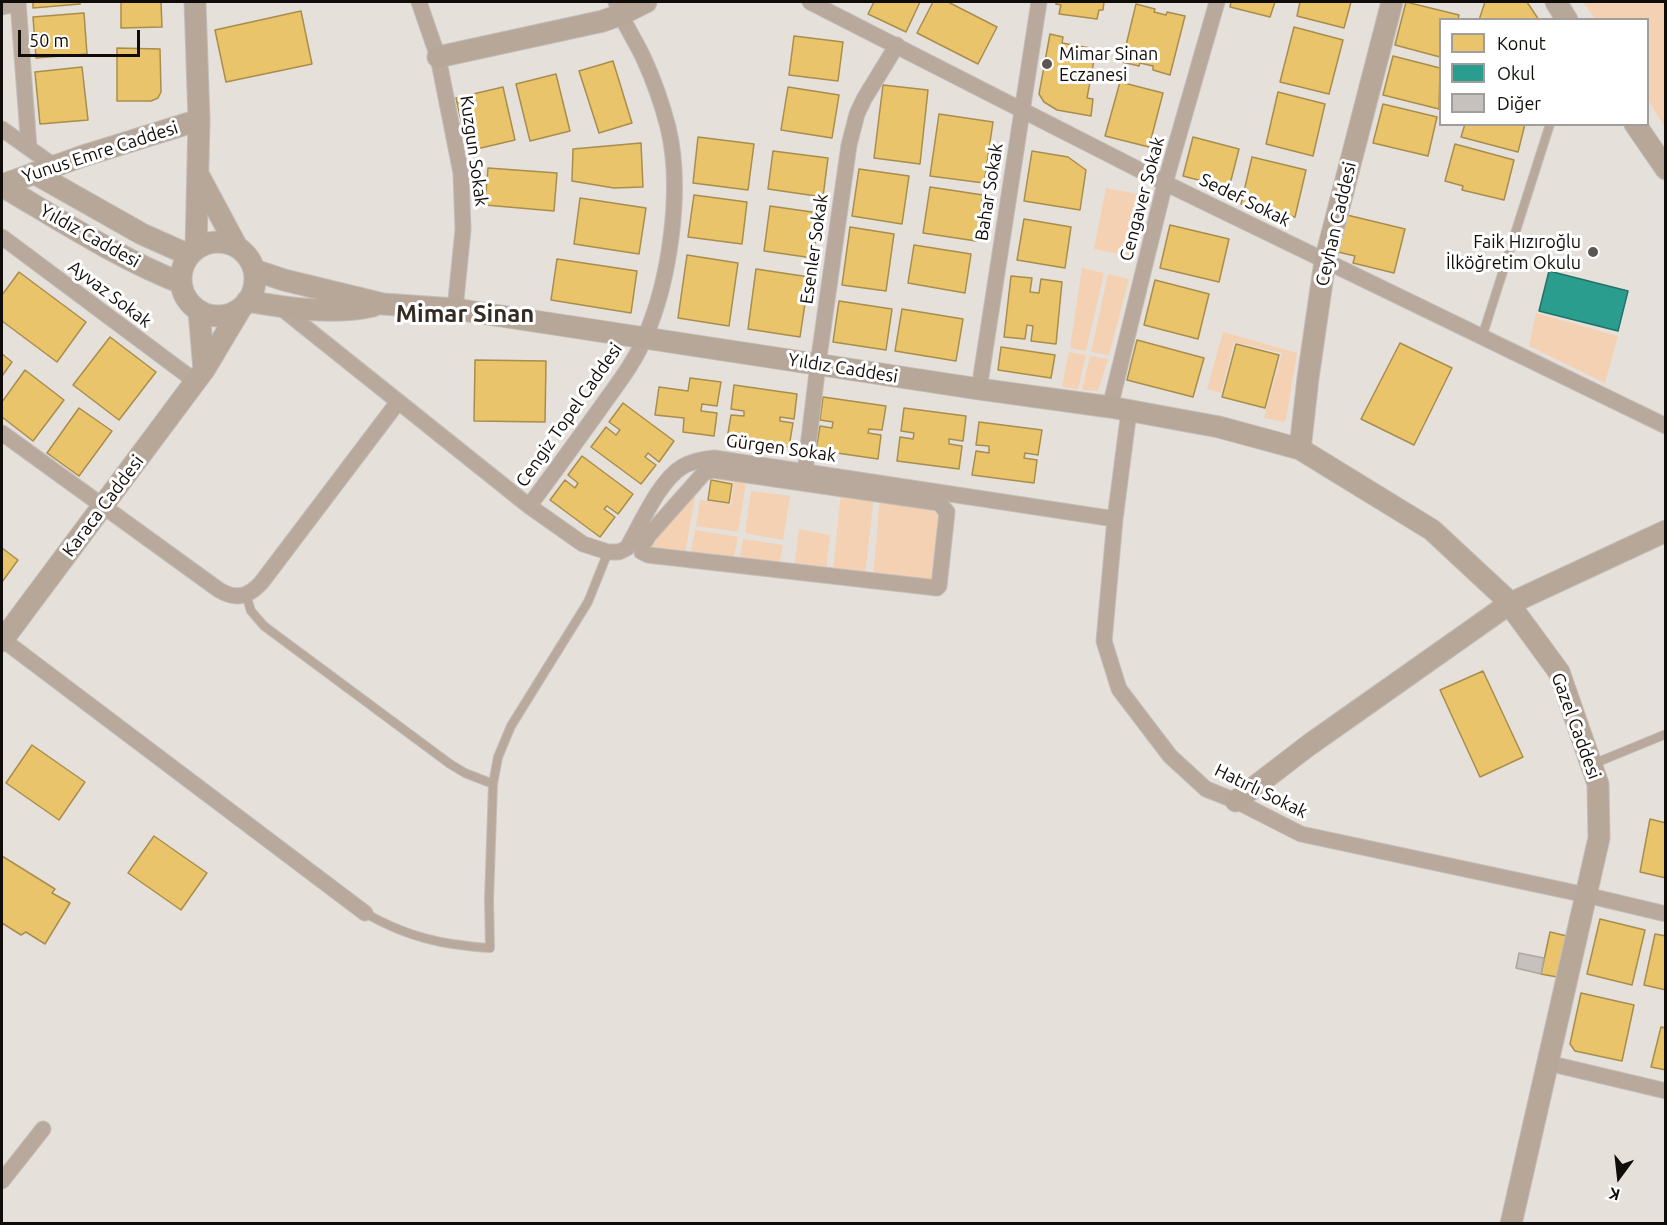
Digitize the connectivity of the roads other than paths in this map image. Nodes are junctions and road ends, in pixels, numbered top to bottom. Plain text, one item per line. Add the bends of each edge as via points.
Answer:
1 (195, 2) edge
2 (419, 2) edge
3 (646, 2) edge
4 (810, 2) edge
5 (1039, 2) edge
6 (1217, 2) edge
7 (1392, 2) edge
8 (1556, 2) edge
9 (18, 3) edge
10 (2, 7) edge
11 (618, 8) edge
12 (1566, 18) edge
13 (897, 45) junction
14 (438, 57) junction
15 (1022, 109) junction
16 (199, 120) junction
17 (1549, 126) edge
18 (1636, 126) edge
19 (2, 129) edge
20 (29, 148) junction
21 (54, 166) junction
22 (1665, 169) edge
23 (34, 173) junction
24 (199, 175) junction
25 (1165, 183) junction
26 (2, 186) edge
27 (2, 237) edge
28 (237, 247) junction
29 (193, 251) junction
30 (1325, 261) junction
31 (254, 270) junction
32 (181, 283) junction
33 (383, 304) junction
34 (244, 305) junction
35 (279, 307) junction
36 (455, 309) junction
37 (199, 311) junction
38 (646, 337) junction
39 (1482, 337) junction
40 (818, 364) junction
41 (200, 376) junction
42 (979, 389) junction
43 (398, 402) junction
44 (1120, 409) junction
45 (1665, 426) edge
46 (2, 433) edge
47 (1300, 449) junction
48 (805, 476) junction
49 (529, 506) junction
50 (103, 508) junction
51 (1115, 519) junction
52 (1665, 531) edge
53 (608, 552) junction
54 (246, 596) junction
55 (1509, 604) junction
56 (2, 640) edge
57 (1665, 734) edge
58 (1591, 765) junction
59 (493, 784) junction
60 (1236, 801) junction
61 (1586, 895) junction
62 (365, 913) joint
63 (1665, 914) edge
64 (1548, 1063) junction
65 (1665, 1091) edge
66 (43, 1129) dead end
67 (2, 1181) edge
68 (1511, 1224) edge

1 - 16 street
2 - 14 street, Kuzgun Sokak
3 - 11 street
4 - 13 street, Sedef Sokak
5 - 15 street, Bahar Sokak
6 - 25 street, Cengaver Sokak
7 - 30 street, Ceyhan Caddesi
8 - 12 street
9 - 10 street
9 - 20 street
11 - 14 street
11 - 38 street, Cengiz Topel Caddesi via 656,87 669,130 675,174 669,253
13 - 15 street, Sedef Sokak
13 - 40 street, Esenler Sokak via 864,99 852,129
14 - 36 street, Kuzgun Sokak via 463,193
15 - 25 street, Sedef Sokak
15 - 42 street, Bahar Sokak
16 - 21 street, Yunus Emre Caddesi
16 - 24 street
17 - 39 lane
18 - 22 street
19 - 20 street
20 - 21 street
21 - 23 street, Yunus Emre Caddesi
23 - 26 street, Yunus Emre Caddesi
23 - 29 street, Yıldız Caddesi via 142,234
24 - 28 street
24 - 29 street
25 - 30 street, Sedef Sokak
25 - 44 street, Cengaver Sokak
26 - 32 street, Yıldız Caddesi via 97,242
27 - 41 street, Ayvaz Sokak
28 - 29 street via 216,242
28 - 31 street
29 - 32 street via 182,268
30 - 39 street, Sedef Sokak
30 - 47 street, Ceyhan Caddesi
31 - 33 street, Yıldız Caddesi
31 - 34 street via 254,286
32 - 37 street via 187,299
33 - 35 street, Yıldız Caddesi via 345,310
33 - 36 street, Yıldız Caddesi
34 - 35 street, Yıldız Caddesi
34 - 37 street, Yıldız Caddesi via 225,315
34 - 41 street, Karaca Caddesi
35 - 43 street
36 - 38 street, Yıldız Caddesi
37 - 41 street
38 - 40 street, Yıldız Caddesi
38 - 49 street, Cengiz Topel Caddesi via 629,368
39 - 45 street, Sedef Sokak
40 - 42 street, Yıldız Caddesi
40 - 48 street, Esenler Sokak
41 - 50 street, Karaca Caddesi
42 - 44 street, Yıldız Caddesi
43 - 49 street
43 - 54 street via 261,583
44 - 47 street, Yıldız Caddesi via 1219,427
44 - 51 street, Hatırlı Sokak
46 - 50 street
47 - 55 street, Gazel Caddesi via 1432,530
48 - 48 street via 942,505 947,512 939,586 642,552 649,535 707,471
48 - 51 street, Gürgen Sokak
48 - 53 street, Gürgen Sokak via 724,459 699,459 681,467 664,484 627,548
49 - 53 street via 583,543
50 - 54 street via 219,590 232,596
50 - 56 street, Karaca Caddesi
51 - 60 street, Hatırlı Sokak via 1104,641 1119,689 1170,756 1206,789
52 - 55 street
53 - 59 lane via 588,602 511,726 498,757
54 - 59 lane via 251,611 264,627 450,764
55 - 58 street, Gazel Caddesi via 1559,672
55 - 60 street
56 - 62 street
57 - 58 lane
58 - 61 street, Gazel Caddesi via 1598,784 1599,838
59 - 62 lane via 490,948 426,940 389,927
60 - 61 street, Hatırlı Sokak via 1306,835
61 - 63 street, Hatırlı Sokak
61 - 64 street, Gazel Caddesi
64 - 65 street
64 - 68 street, Gazel Caddesi
66 - 67 street

